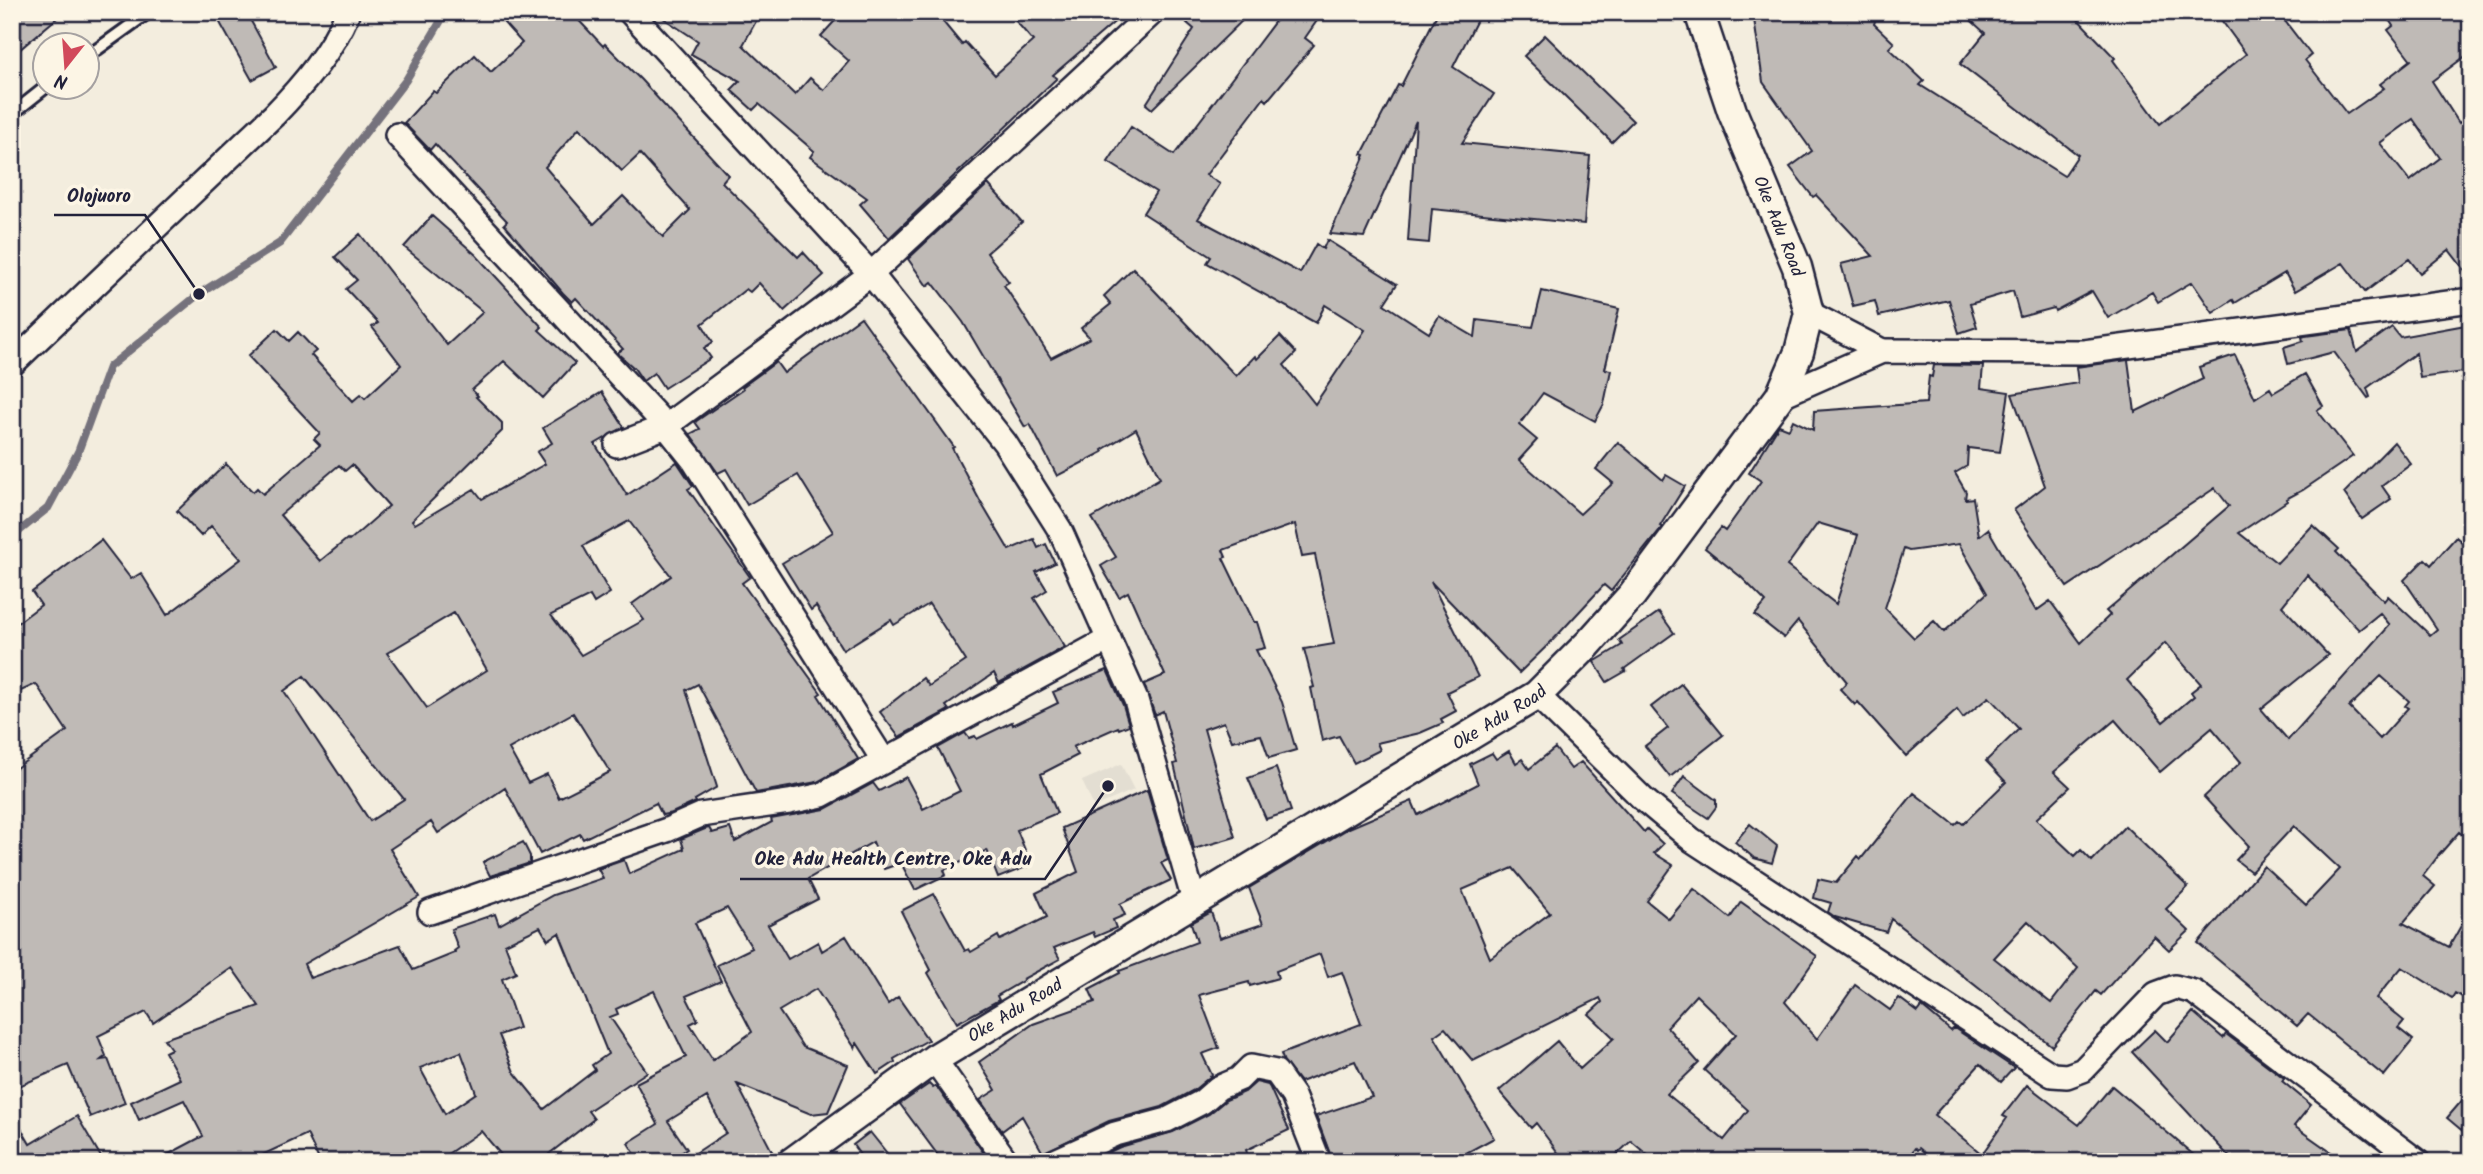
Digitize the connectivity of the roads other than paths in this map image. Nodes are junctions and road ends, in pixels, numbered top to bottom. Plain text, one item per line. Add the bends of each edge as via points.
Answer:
1 (149, 12) edge
2 (348, 12) edge
3 (630, 12) edge
4 (1153, 12) edge
5 (1699, 12) edge
6 (1128, 20) edge
7 (102, 46) edge
8 (32, 98) edge
9 (12, 114) edge
10 (397, 135) dead end
11 (871, 274) junction
12 (2471, 300) edge
13 (1809, 313) junction
14 (1882, 351) junction
15 (12, 364) edge
16 (1780, 396) junction
17 (666, 426) junction
18 (617, 445) dead end
19 (1109, 639) junction
20 (1537, 695) junction
21 (884, 761) junction
22 (1195, 904) junction
23 (430, 912) dead end
24 (934, 1059) junction
25 (792, 1162) edge
26 (1007, 1162) edge
27 (1053, 1162) edge
28 (1318, 1162) edge
29 (2418, 1162) edge

1 - 7 lane
2 - 15 street via 310,78
3 - 11 street
4 - 6 street
5 - 13 street, Oke Adu Road via 1732,111 1797,267
6 - 11 street
8 - 9 lane
10 - 17 street
11 - 17 street
11 - 19 street via 1005,443 1059,530
12 - 14 street via 2084,352
13 - 14 street
13 - 16 street, Oke Adu Road
14 - 16 street
16 - 20 street, Oke Adu Road via 1632,595
17 - 18 street
17 - 21 street via 694,461
19 - 21 street
19 - 22 street via 1136,700
20 - 22 street, Oke Adu Road
20 - 29 street via 1643,799 1692,840 2052,1074 2067,1076 2083,1070 2156,994 2175,987 2194,992
21 - 23 street via 822,795 701,816
22 - 24 street, Oke Adu Road
24 - 25 street, Oke Adu Road
24 - 26 street
27 - 28 street via 1115,1134 1167,1120 1239,1079 1251,1067 1276,1073 1293,1096

